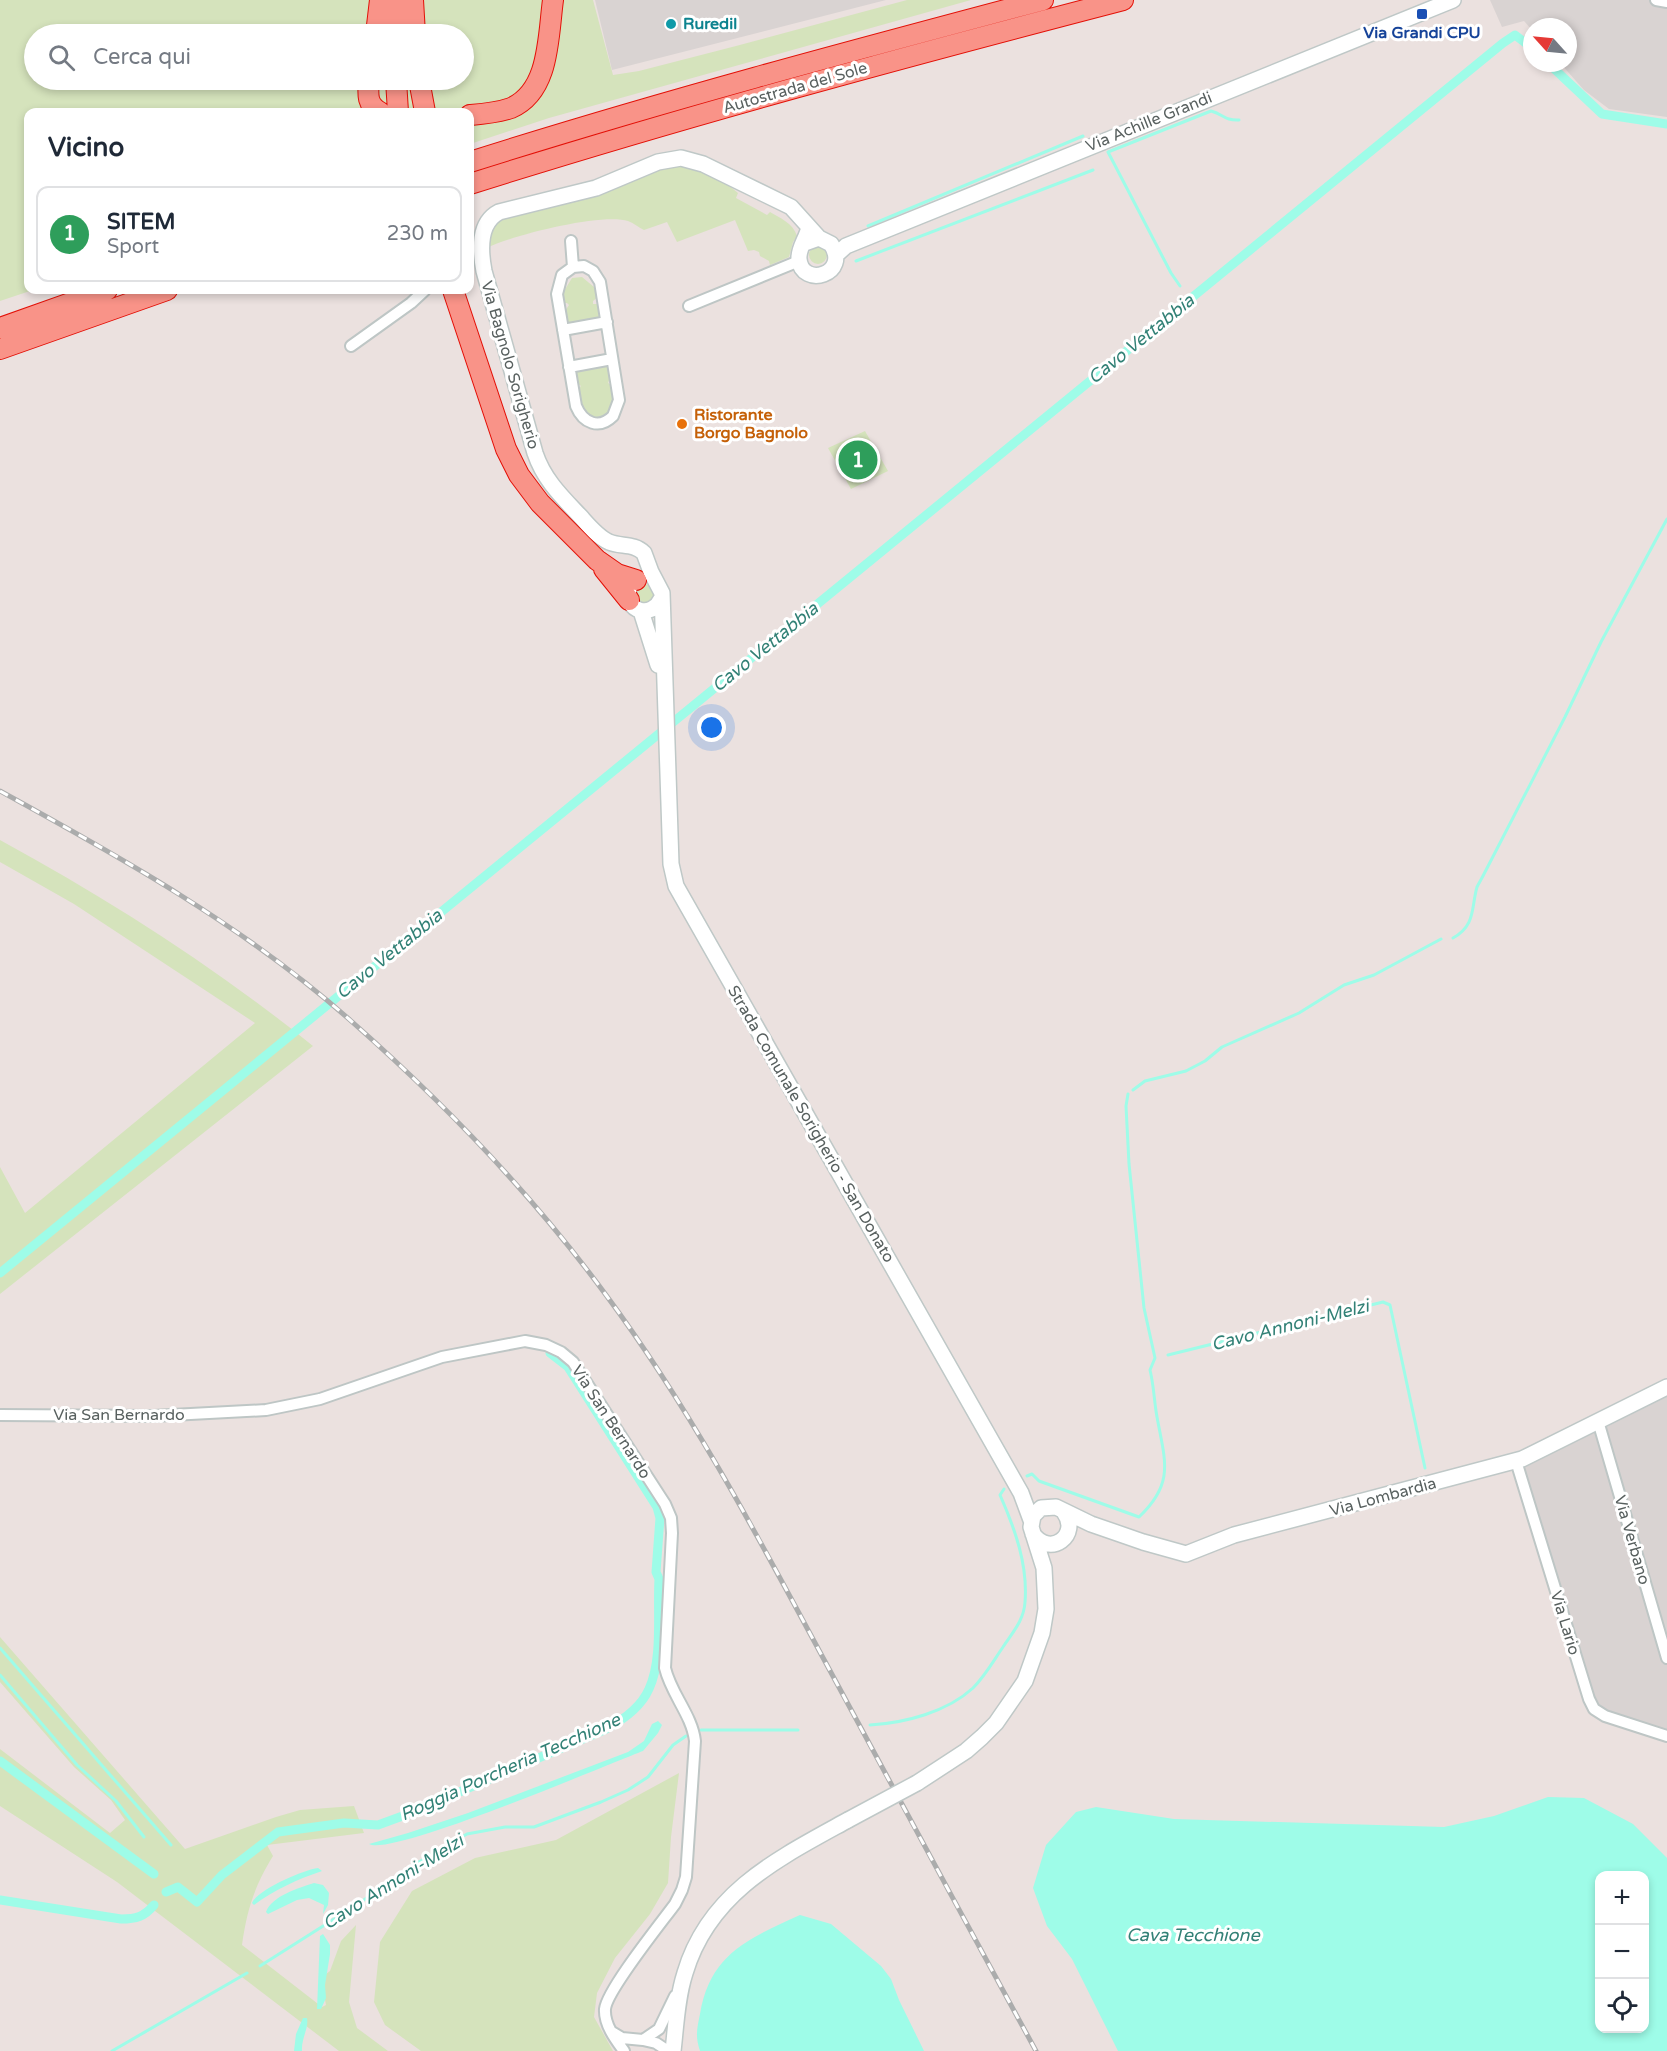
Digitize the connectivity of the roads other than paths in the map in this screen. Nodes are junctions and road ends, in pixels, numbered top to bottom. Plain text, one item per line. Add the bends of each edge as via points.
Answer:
1 (381, 0) edge
2 (398, 0) edge
3 (413, 0) edge
4 (553, 0) edge
5 (1043, 0) edge
6 (1123, 0) edge
7 (1453, 0) edge
8 (1656, 0) edge
9 (1667, 2) edge
10 (377, 24) edge
11 (397, 24) edge
12 (415, 24) edge
13 (368, 90) edge
14 (397, 90) edge
15 (421, 90) edge
16 (374, 108) edge
17 (398, 108) edge
18 (423, 108) edge
19 (474, 115) edge
20 (474, 161) edge
21 (474, 183) edge
22 (571, 241) dead end
23 (828, 242) junction
24 (475, 255) edge
25 (799, 261) junction
26 (573, 267) junction
27 (96, 294) edge
28 (155, 294) edge
29 (421, 294) edge
30 (454, 294) edge
31 (689, 306) dead end
32 (607, 322) junction
33 (0, 328) edge
34 (563, 330) junction
35 (351, 346) dead end
36 (0, 349) edge
37 (612, 359) junction
38 (569, 367) junction
39 (597, 560) junction
40 (643, 580) junction
41 (661, 598) junction
42 (635, 605) junction
43 (664, 690) junction
44 (1667, 1387) edge
45 (0, 1415) edge
46 (1598, 1421) junction
47 (1515, 1461) junction
48 (1064, 1512) junction
49 (1035, 1521) junction
50 (1091, 1524) junction
51 (1069, 1528) junction
52 (1052, 1544) junction
53 (1044, 1568) junction
54 (1667, 1658) edge
55 (1667, 1736) edge
56 (684, 1976) junction
57 (611, 2031) junction
58 (643, 2040) junction
59 (624, 2051) edge
60 (670, 2051) edge

1 - 10 highway
2 - 11 highway
3 - 12 highway
4 - 19 highway via 536,84 512,107
5 - 20 highway, Autostrada del Sole via 802,63
6 - 21 highway, Autostrada del Sole via 792,88
7 - 23 street, Via Achille Grandi
8 - 9 street
13 - 16 highway via 368,100
14 - 17 highway
15 - 18 highway
22 - 26 street
23 - 24 street, Via Bagnolo Sorigherio via 791,207 693,160 670,159 596,188 499,212 483,230
23 - 25 street via 814,238 804,243
23 - 25 street via 833,267 824,275 806,272
24 - 40 street, Via Bagnolo Sorigherio via 484,271 542,471 556,491 608,542 638,548 644,553
25 - 31 street
26 - 32 street via 589,268 598,278
26 - 34 street via 562,275 558,285
27 - 33 highway
28 - 36 highway
29 - 35 street
30 - 39 highway via 512,463 540,503
32 - 34 street
32 - 37 street
34 - 38 street
37 - 38 street
37 - 38 street via 618,405 610,419 600,424 588,422 579,414
39 - 40 highway via 617,574
39 - 42 highway
40 - 41 street via 660,587
40 - 42 street via 628,590
41 - 42 street via 651,610
41 - 43 street
42 - 43 street via 656,654
43 - 49 street, Strada Comunale Sorigherio - San Donato via 671,864 676,886
44 - 46 street, Via Lombardia
45 - 57 street, Via San Bernardo via 153,1416 266,1410 320,1398 442,1357 525,1341 546,1345 573,1362 671,1518 665,1668 695,1741 686,1877 675,1904 609,1996 605,2012
46 - 47 street, Via Lombardia
46 - 54 street, Via Verbano
47 - 50 street, Via Lombardia via 1234,1535 1186,1554
47 - 55 street, Via Lario via 1594,1709
48 - 49 street via 1053,1506
48 - 50 street, Via Lombardia
48 - 51 street
49 - 52 street via 1041,1542
49 - 53 street
50 - 51 street, Via Lombardia
51 - 52 street via 1063,1539
52 - 53 street
53 - 56 street, bridge via 1044,1619 1034,1659 1025,1681 996,1723 966,1751 917,1783 787,1854 740,1887 703,1931
56 - 58 street via 659,2029
56 - 60 street
57 - 58 street via 622,2038
57 - 59 street, Via San Bernardo
58 - 60 street

